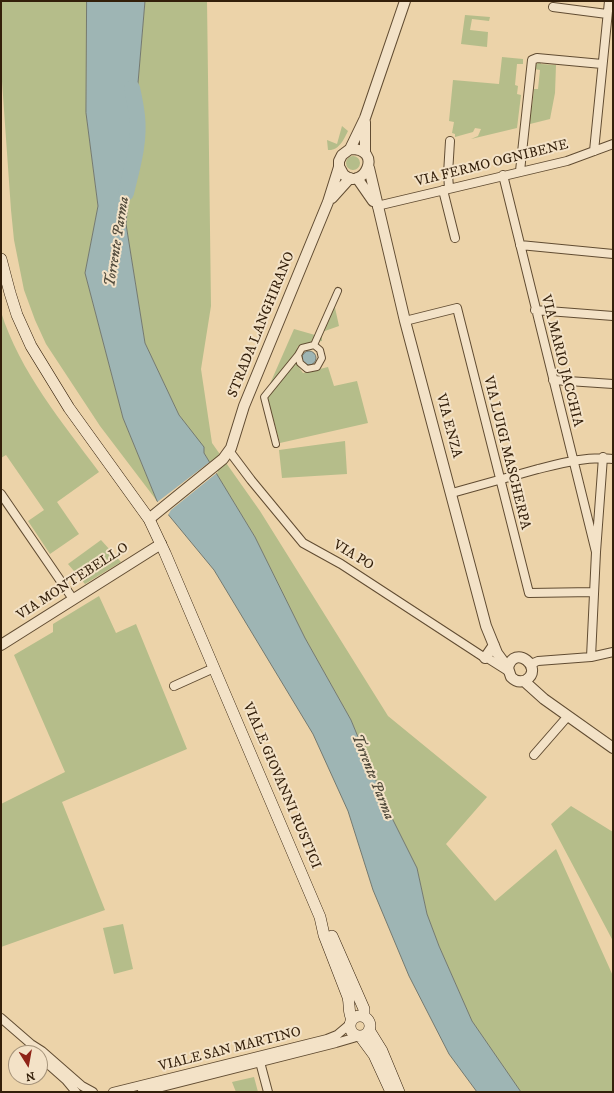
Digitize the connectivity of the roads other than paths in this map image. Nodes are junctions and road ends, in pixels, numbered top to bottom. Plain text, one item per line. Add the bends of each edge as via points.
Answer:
1 (403, 1) edge
2 (609, 1) edge
3 (552, 7) dead end
4 (608, 14) junction
5 (602, 64) junction
6 (364, 118) junction
7 (450, 141) dead end
8 (613, 144) edge
9 (350, 149) junction
10 (594, 151) junction
11 (365, 153) junction
12 (339, 167) junction
13 (369, 168) junction
14 (520, 171) junction
15 (503, 175) junction
16 (354, 178) junction
17 (446, 189) junction
18 (328, 202) junction
19 (377, 206) junction
20 (455, 238) dead end
21 (520, 245) junction
22 (613, 254) edge
23 (1, 259) edge
24 (338, 291) dead end
25 (536, 310) junction
26 (613, 316) edge
27 (405, 321) junction
28 (314, 345) junction
29 (298, 355) junction
30 (552, 380) junction
31 (613, 384) edge
32 (276, 444) dead end
33 (226, 456) junction
34 (603, 457) junction
35 (613, 458) edge
36 (572, 460) junction
37 (499, 479) junction
38 (452, 493) junction
39 (1, 494) edge
40 (149, 519) junction
41 (160, 544) junction
42 (596, 552) junction
43 (594, 592) junction
44 (73, 599) junction
45 (1, 645) edge
46 (496, 649) junction
47 (613, 652) edge
48 (591, 657) junction
49 (485, 658) junction
50 (531, 664) junction
51 (510, 666) junction
52 (214, 668) junction
53 (527, 678) junction
54 (174, 686) dead end
55 (568, 716) junction
56 (613, 748) edge
57 (534, 755) dead end
58 (320, 917) junction
59 (364, 1016) junction
60 (1, 1018) edge
61 (351, 1022) junction
62 (365, 1033) junction
63 (29, 1043) joint
64 (260, 1062) junction
65 (48, 1064) edge
66 (63, 1078) junction
67 (66, 1092) edge
68 (76, 1092) edge
69 (86, 1092) edge
70 (93, 1092) edge
71 (113, 1092) edge
72 (142, 1092) edge
73 (268, 1092) edge
74 (391, 1092) edge
75 (399, 1092) edge

1 - 6 street, STRADA LANGHIRANO
2 - 4 street
3 - 4 street
4 - 5 street
5 - 10 street
5 - 14 street via 533,59
6 - 9 street, STRADA LANGHIRANO
6 - 11 street, STRADA LANGHIRANO
7 - 17 street
8 - 10 street, VIA FERMO OGNIBENE
9 - 11 street via 358,149
9 - 12 street, STRADA LANGHIRANO via 342,154
10 - 14 street, VIA FERMO OGNIBENE via 567,161
11 - 13 street, STRADA LANGHIRANO via 369,159
12 - 16 street via 344,175
12 - 18 street, STRADA LANGHIRANO
13 - 16 street, STRADA LANGHIRANO via 364,174
13 - 19 street, VIA ENZA
14 - 15 street, VIA FERMO OGNIBENE
15 - 17 street, VIA FERMO OGNIBENE
15 - 21 street, VIA MARIO JACCHIA
16 - 18 street, STRADA LANGHIRANO via 345,182
16 - 19 street, VIA ENZA
17 - 19 street, VIA FERMO OGNIBENE
17 - 20 street
18 - 33 street, STRADA LANGHIRANO
19 - 27 street, VIA ENZA
21 - 22 street
21 - 25 street, VIA MARIO JACCHIA
23 - 40 main road, VIALE GIOVANNI RUSTICI via 17,316 31,346 69,408
24 - 28 street
25 - 26 street
25 - 30 street, VIA MARIO JACCHIA
27 - 37 street, VIA LUIGI MASCHERPA via 456,308
27 - 38 street, VIA ENZA
28 - 29 street via 302,348
28 - 29 street via 320,350 322,358 317,367 307,369 300,363
29 - 32 street via 264,397
30 - 31 street
30 - 36 street, VIA MARIO JACCHIA
33 - 40 street
33 - 49 street, VIA PO via 246,475 303,543 341,564
34 - 35 street
34 - 36 street
34 - 42 street, VIA MARIO JACCHIA
36 - 37 street
36 - 42 street, VIA MARIO JACCHIA
37 - 38 street
37 - 43 street, VIA LUIGI MASCHERPA via 528,593
38 - 46 street, VIA ENZA via 486,626
39 - 44 street
40 - 41 main road, VIALE GIOVANNI RUSTICI
41 - 44 street, VIA MONTEBELLO
41 - 52 main road, VIALE GIOVANNI RUSTICI
42 - 43 street, VIA MARIO JACCHIA
43 - 48 street, VIA MARIO JACCHIA
44 - 45 street, VIA MONTEBELLO
46 - 49 street
46 - 51 street, VIA PO
47 - 48 street
48 - 50 street via 538,661
49 - 51 street, VIA PO
50 - 51 street, VIA PO via 525,659 517,658
50 - 53 street via 532,668
51 - 53 street, VIA PO via 511,677
52 - 54 street
52 - 58 main road, VIALE GIOVANNI RUSTICI
53 - 55 street, VIA PO via 544,700
55 - 56 street, VIA PO
55 - 57 street
58 - 59 main road, VIALE GIOVANNI RUSTICI via 345,965 364,1009
58 - 61 main road, VIALE GIOVANNI RUSTICI via 325,938 348,997
59 - 61 main road via 358,1016
59 - 62 main road, VIALE GIOVANNI RUSTICI via 369,1022
60 - 63 street
61 - 62 main road, VIALE GIOVANNI RUSTICI via 352,1032
61 - 71 street, VIALE SAN MARTINO via 331,1038
62 - 64 street, VIALE SAN MARTINO
62 - 74 main road, VIALE GIOVANNI RUSTICI
62 - 75 main road, VIALE GIOVANNI RUSTICI via 382,1051
63 - 70 street via 42,1051 85,1089
64 - 72 street, VIALE SAN MARTINO
64 - 73 street
65 - 66 street
66 - 67 street
66 - 68 street
69 - 70 street

